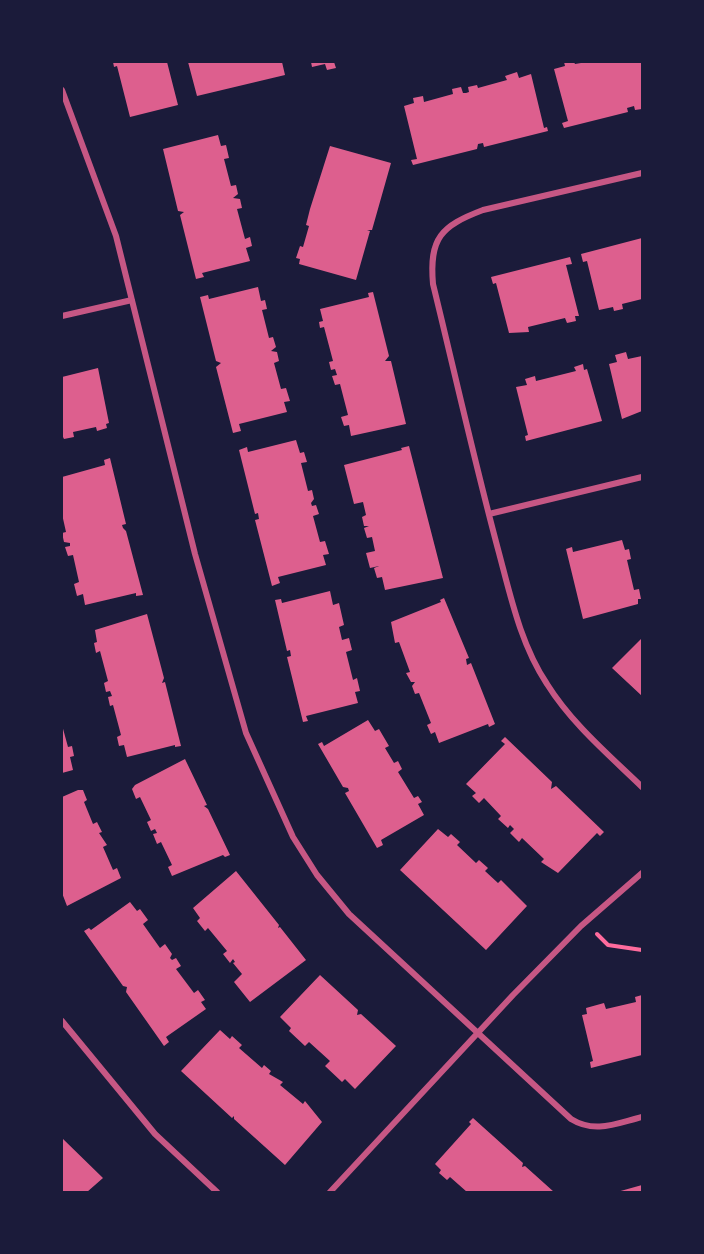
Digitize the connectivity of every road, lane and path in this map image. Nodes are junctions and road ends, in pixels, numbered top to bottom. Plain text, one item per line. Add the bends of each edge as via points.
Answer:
1 (62, 90) edge
2 (642, 173) edge
3 (132, 300) junction
4 (62, 316) edge
5 (642, 477) edge
6 (489, 514) junction
7 (642, 787) edge
8 (642, 873) edge
9 (585, 922) junction
10 (642, 950) edge
11 (62, 1021) edge
12 (479, 1032) junction
13 (642, 1117) edge
14 (218, 1192) edge
15 (330, 1192) edge

1 - 3 street via 116,236
2 - 6 street via 483,210 459,219 441,234 431,257 433,284
3 - 4 street
3 - 12 street via 225,664 246,733 273,797 317,875 349,914
5 - 6 street
6 - 7 street via 524,639 547,684 578,724
8 - 9 street
9 - 10 path via 608,945
9 - 12 street
11 - 14 street via 155,1134
12 - 13 street via 579,1124 599,1128
12 - 15 street

